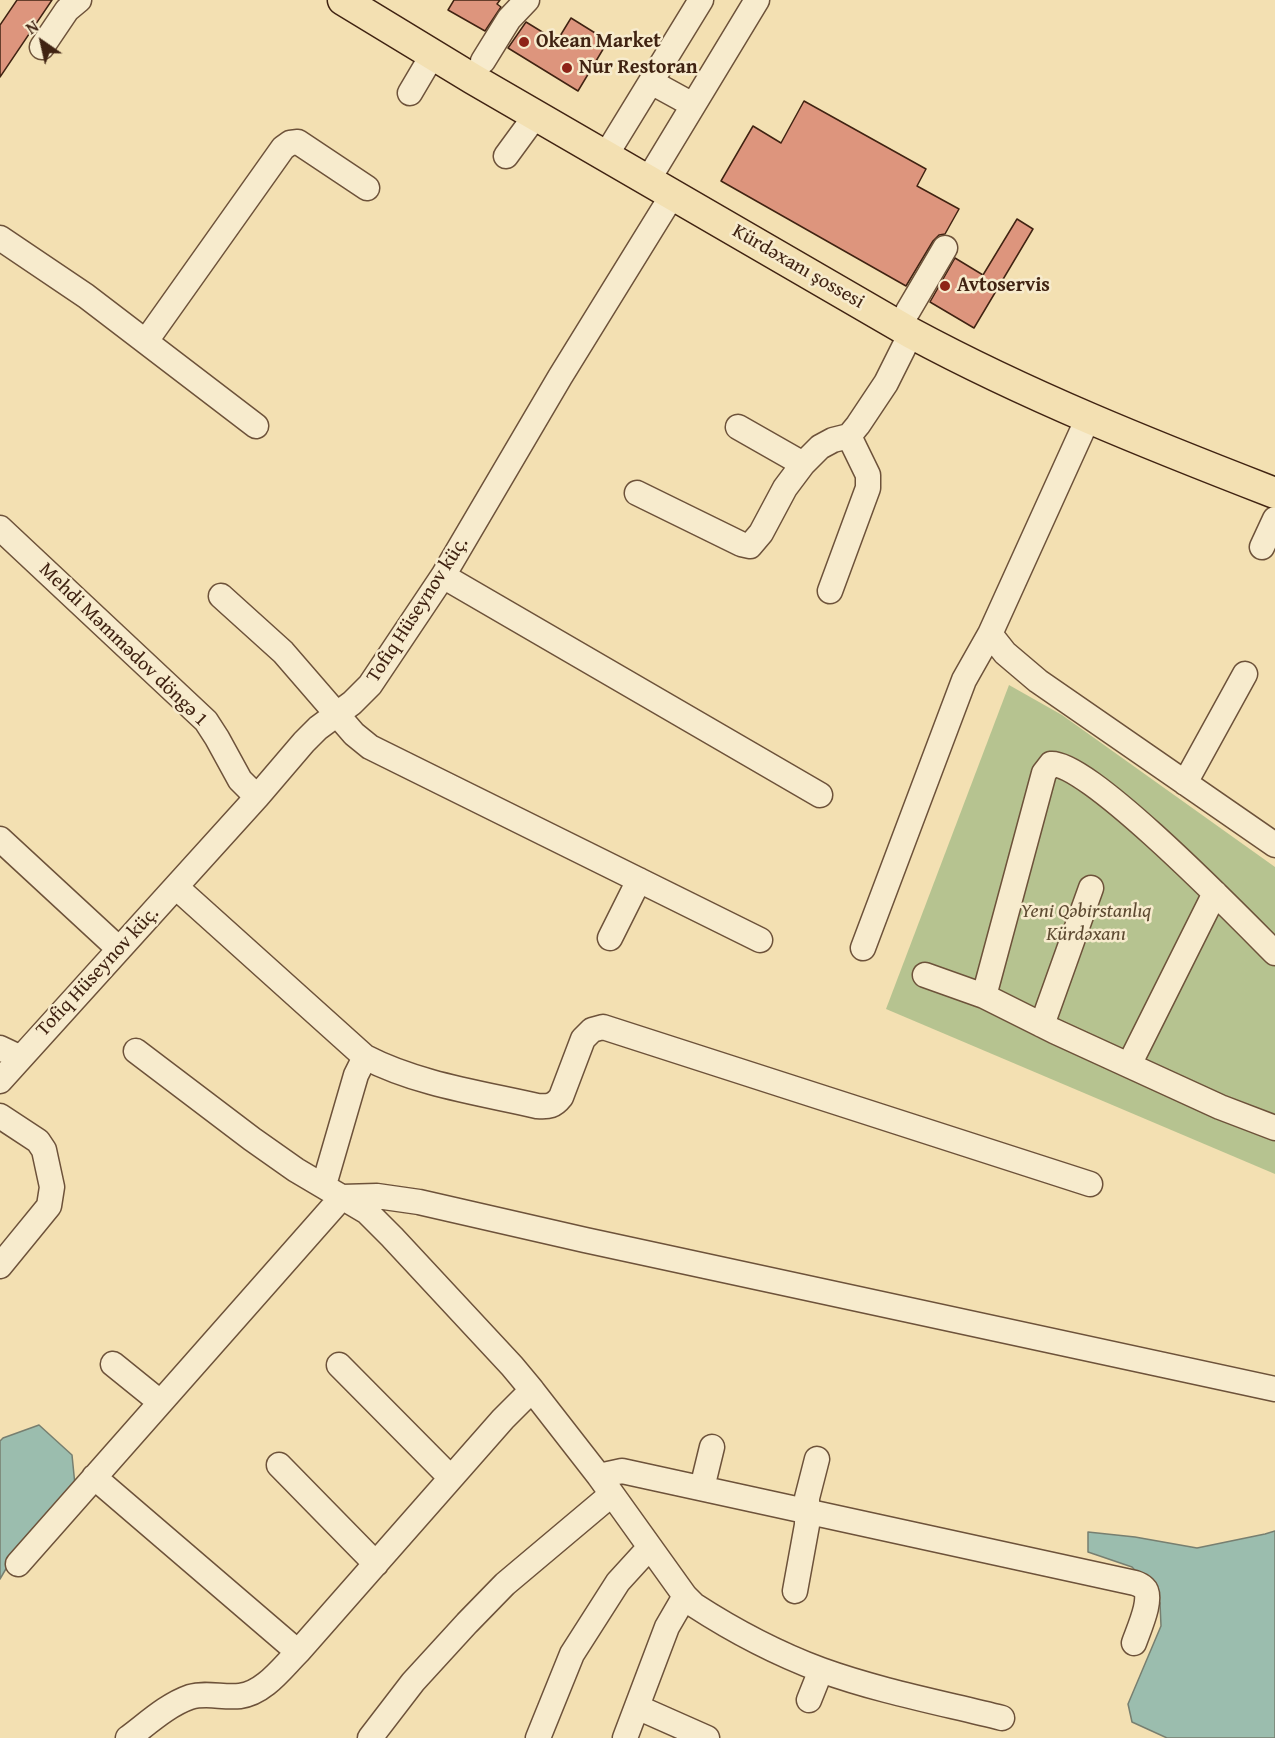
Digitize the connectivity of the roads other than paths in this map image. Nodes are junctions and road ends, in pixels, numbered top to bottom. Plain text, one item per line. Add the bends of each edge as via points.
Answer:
1 (79, 0) edge
2 (343, 0) edge
3 (381, 0) edge
4 (527, 0) edge
5 (701, 0) edge
6 (757, 0) edge
7 (42, 47) dead end
8 (433, 54) junction
9 (483, 61) junction
10 (651, 81) junction
11 (410, 93) dead end
12 (693, 105) junction
13 (536, 115) junction
14 (611, 147) junction
15 (506, 156) dead end
16 (659, 179) junction
17 (367, 188) dead end
18 (0, 238) edge
19 (945, 248) dead end
20 (909, 322) junction
21 (146, 341) junction
22 (1088, 418) junction
23 (256, 426) dead end
24 (738, 427) dead end
25 (849, 436) junction
26 (804, 464) junction
27 (1275, 474) edge
28 (637, 493) dead end
29 (1275, 493) edge
30 (1275, 519) edge
31 (0, 528) edge
32 (1262, 546) dead end
33 (442, 576) junction
34 (830, 591) dead end
35 (221, 596) dead end
36 (990, 634) junction
37 (1245, 674) dead end
38 (337, 713) junction
39 (1185, 783) junction
40 (820, 795) dead end
41 (257, 797) junction
42 (0, 839) edge
43 (1275, 845) edge
44 (639, 880) junction
45 (176, 887) junction
46 (1091, 888) dead end
47 (1215, 893) junction
48 (610, 938) dead end
49 (760, 940) dead end
50 (862, 948) dead end
51 (119, 949) junction
52 (1275, 953) edge
53 (925, 975) dead end
54 (984, 996) junction
55 (1042, 1025) junction
56 (136, 1051) dead end
57 (10, 1053) edge
58 (365, 1057) junction
59 (1129, 1065) junction
60 (0, 1081) edge
61 (0, 1116) edge
62 (1275, 1128) edge
63 (1090, 1184) dead end
64 (333, 1191) junction
65 (0, 1266) edge
66 (113, 1364) dead end
67 (339, 1365) dead end
68 (1275, 1389) edge
69 (532, 1390) junction
70 (160, 1402) junction
71 (712, 1447) dead end
72 (817, 1459) dead end
73 (279, 1465) dead end
74 (94, 1477) junction
75 (451, 1478) junction
76 (605, 1485) junction
77 (702, 1488) junction
78 (807, 1510) junction
79 (649, 1548) junction
80 (18, 1564) dead end
81 (376, 1564) junction
82 (795, 1591) dead end
83 (685, 1596) junction
84 (1134, 1643) dead end
85 (298, 1652) junction
86 (821, 1670) junction
87 (808, 1700) dead end
88 (637, 1707) junction
89 (1002, 1718) dead end
90 (128, 1738) edge
91 (370, 1738) edge
92 (538, 1738) edge
93 (625, 1738) edge
94 (707, 1738) edge

1 - 7 street via 67,10
2 - 8 main road, Kürdəxanı şossesi
3 - 9 main road, Kürdəxanı şossesi
4 - 9 street via 509,19
5 - 10 street
6 - 12 street, Tofiq Hüseynov küç.
8 - 11 street
8 - 13 main road, Kürdəxanı şossesi
9 - 14 main road, Kürdəxanı şossesi
10 - 12 street
10 - 14 street
12 - 16 street, Tofiq Hüseynov küç.
13 - 14 main road, Kürdəxanı şossesi
13 - 15 street
14 - 16 main road, Kürdəxanı şossesi
16 - 20 main road, Kürdəxanı şossesi
16 - 33 street, Tofiq Hüseynov küç. via 560,377
17 - 21 street via 298,142 290,143
18 - 21 street
19 - 20 street
20 - 22 main road, Kürdəxanı şossesi via 964,361
20 - 25 street via 886,383
20 - 27 main road, Kürdəxanı şossesi
21 - 23 street
22 - 29 main road, Kürdəxanı şossesi
22 - 36 street
24 - 26 street
25 - 26 street via 820,447
25 - 34 street via 868,475 868,488
26 - 28 street via 750,546
30 - 32 street
31 - 41 street, Mehdi Məmmədov döngə 1 via 206,721 240,780
33 - 38 street, Tofiq Hüseynov küç. via 370,685
33 - 40 street
35 - 38 street via 283,652
36 - 39 street via 1038,681
36 - 50 street via 964,680
37 - 39 street
38 - 41 street, Tofiq Hüseynov küç. via 304,742
38 - 44 street via 354,735 370,747
39 - 43 street
41 - 45 street, Tofiq Hüseynov küç.
42 - 51 street
44 - 48 street
44 - 49 street
45 - 51 street, Tofiq Hüseynov küç.
45 - 58 street
46 - 55 street
47 - 52 street
47 - 54 street via 1094,786 1058,764 1051,764 1044,773
47 - 59 street
51 - 57 street, Tofiq Hüseynov küç.
53 - 54 street
54 - 55 street
55 - 59 street
56 - 64 street via 252,1139
57 - 60 street, Tofiq Hüseynov küç.
58 - 63 street via 413,1077 549,1107 561,1097 583,1039 592,1030 603,1027
58 - 64 street via 356,1075
59 - 62 street
61 - 65 street via 38,1141 44,1150 52,1187 49,1206
64 - 68 street via 419,1202
64 - 69 street via 367,1212 392,1237
64 - 70 street
66 - 70 street
67 - 75 street
69 - 75 street
69 - 76 street
70 - 74 street
71 - 77 street
72 - 78 street
73 - 81 street
74 - 80 street
74 - 85 street
75 - 81 street
76 - 77 street via 622,1471
76 - 79 street
76 - 91 street via 474,1615 413,1682
77 - 78 street
78 - 82 street
78 - 84 street via 1135,1583 1148,1594
79 - 83 street
79 - 92 street via 618,1582 572,1654
81 - 85 street
83 - 86 street via 773,1650
83 - 88 street via 667,1627
85 - 90 street via 253,1693 191,1697
86 - 87 street
86 - 89 street
88 - 93 street
88 - 94 street

